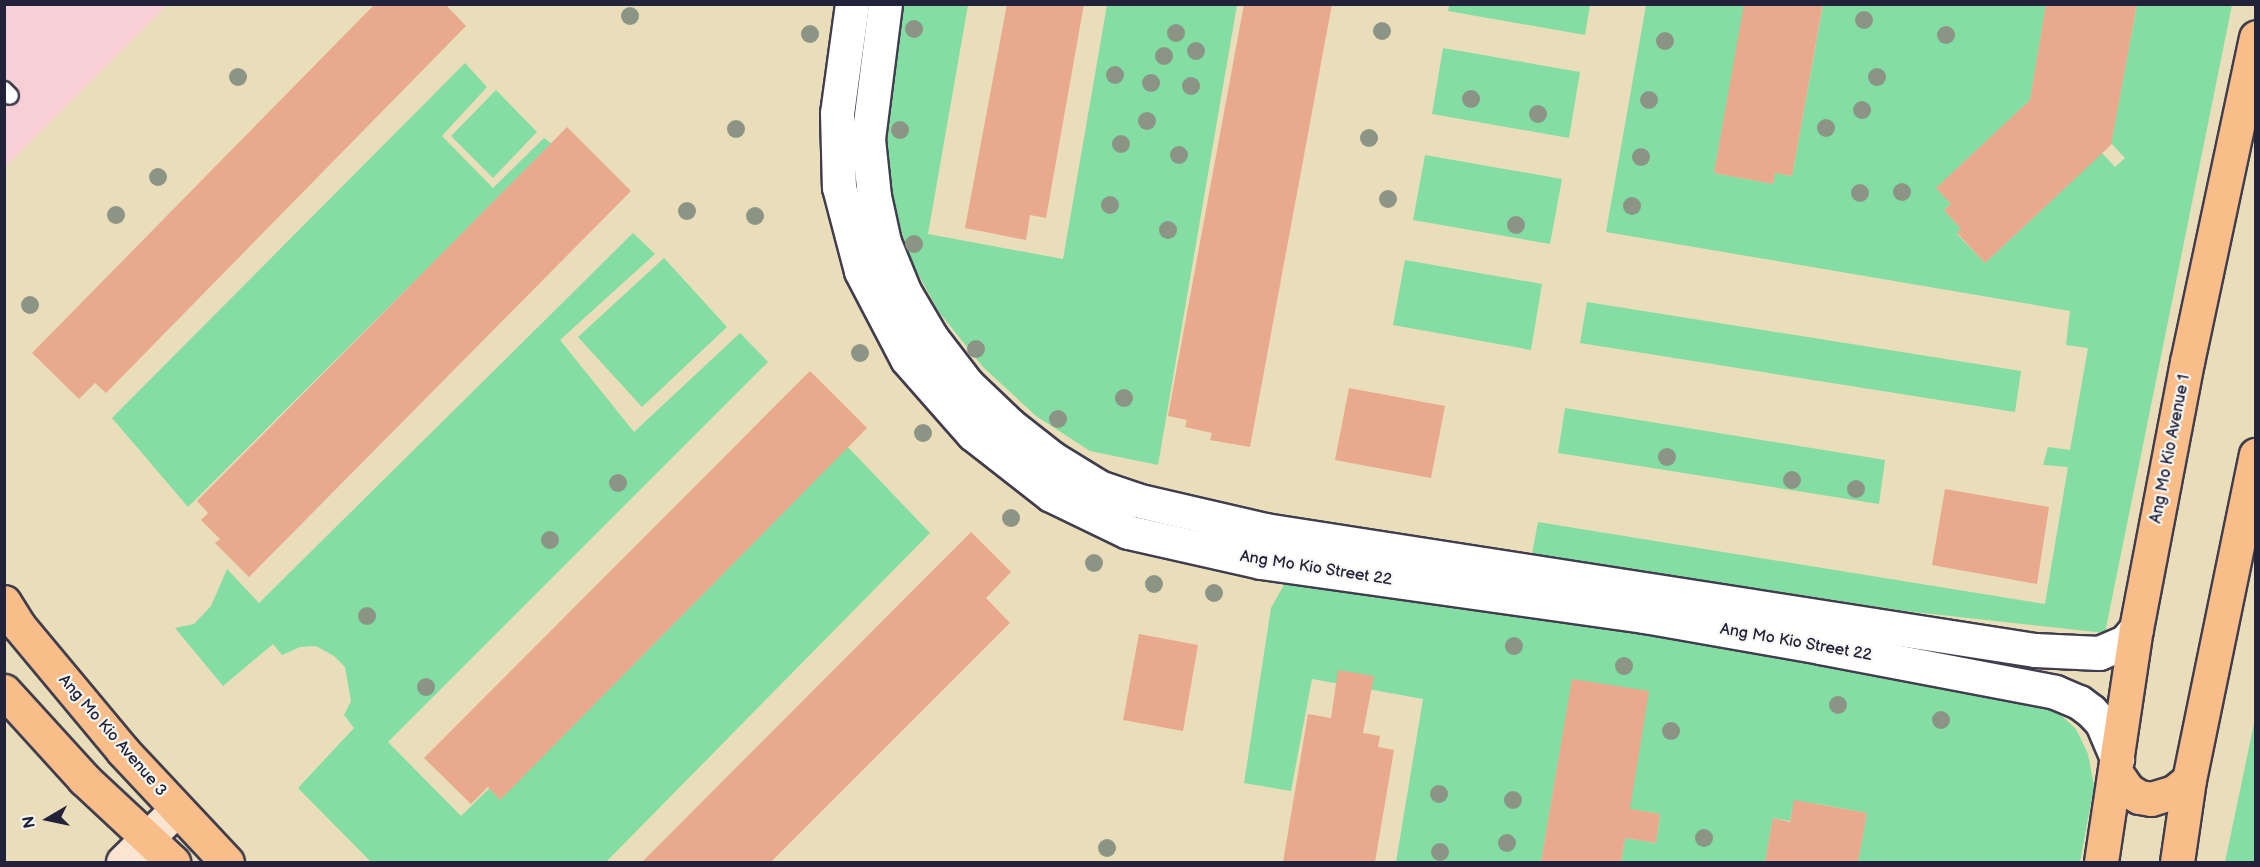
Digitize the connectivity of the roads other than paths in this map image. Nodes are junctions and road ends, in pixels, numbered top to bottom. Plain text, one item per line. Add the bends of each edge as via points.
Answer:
1 (852, 4) edge
2 (885, 4) edge
3 (2256, 37) edge
4 (2256, 455) edge
5 (4, 602) edge
6 (2136, 629) junction
7 (4, 691) edge
8 (2116, 766) junction
9 (2189, 780) junction
10 (176, 810) junction
11 (200, 834) junction
12 (146, 839) junction
13 (123, 862) edge
14 (173, 862) edge
15 (227, 862) edge
16 (2101, 862) edge
17 (2177, 862) edge

1 - 8 street, Ang Mo Kio Street 22 via 837,113 839,187 861,271 907,359 973,434 1051,495 1128,532 1261,562 1645,616 2055,692 2079,702 2102,723
2 - 6 street, Ang Mo Kio Street 22 via 868,139 884,242 904,291 967,384 1052,458 1099,487 1136,500 1265,530 2036,650 2099,653 2125,642
3 - 6 main road, Ang Mo Kio Avenue 1 via 2187,362
4 - 9 main road
5 - 10 main road, Ang Mo Kio Avenue 3 via 19,627
6 - 8 main road, Ang Mo Kio Avenue 1
7 - 12 main road via 84,779
8 - 9 main road via 2128,790 2139,797 2151,799 2174,792
8 - 16 main road, Ang Mo Kio Avenue 1
9 - 17 main road
10 - 11 main road, Ang Mo Kio Avenue 3
10 - 12 main road
11 - 14 main road
11 - 15 main road, Ang Mo Kio Avenue 3
12 - 13 main road
12 - 14 main road

